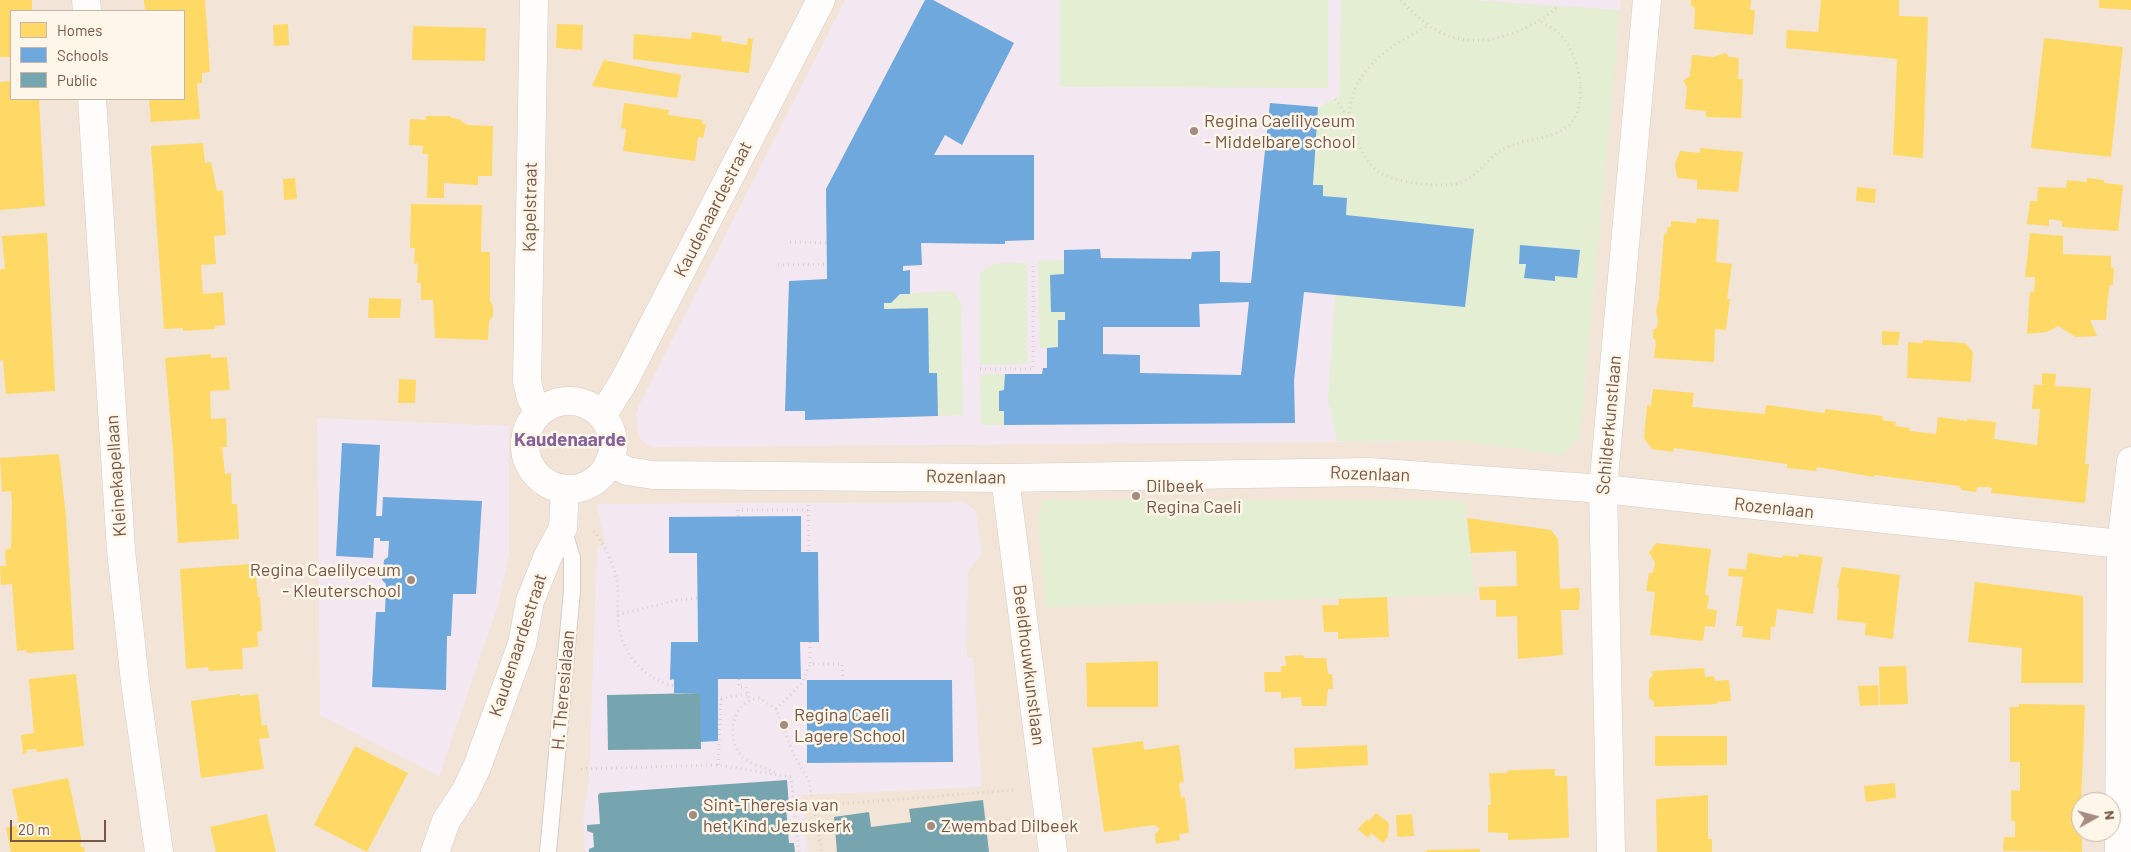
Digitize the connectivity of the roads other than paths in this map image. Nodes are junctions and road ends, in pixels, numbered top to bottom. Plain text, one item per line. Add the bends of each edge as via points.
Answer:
1 (534, 0) edge
2 (822, 0) edge
3 (1647, 0) edge
4 (92, 100) edge
5 (539, 412) junction
6 (602, 416) junction
7 (2131, 461) edge
8 (609, 462) junction
9 (1006, 478) junction
10 (565, 489) junction
11 (1603, 489) junction
12 (576, 526) junction
13 (2126, 545) edge
14 (158, 852) edge
15 (434, 852) edge
16 (548, 852) edge
17 (1053, 852) edge
18 (1610, 852) edge
19 (2119, 852) edge

1 - 5 street, Kapelstraat via 527,381
2 - 6 street, Kaudenaardestraat via 624,381
3 - 11 street, Schilderkunstlaan
4 - 14 street, Kleinekapellaan via 121,550
5 - 6 street via 557,403 578,402
5 - 10 street via 525,439 530,468 553,487
6 - 8 street via 612,438
7 - 13 street
8 - 9 street, Rozenlaan via 627,471 653,475
8 - 10 street via 588,485
9 - 11 street, Rozenlaan via 1370,472
9 - 17 street, Beeldhouwkunstlaan
10 - 12 street, Kaudenaardestraat
11 - 13 street, Rozenlaan
11 - 18 street, Schilderkunstlaan
12 - 15 street, Kaudenaardestraat via 548,556 530,601 522,644 477,767 446,821
12 - 16 lane, H. Theresialaan
13 - 19 street

